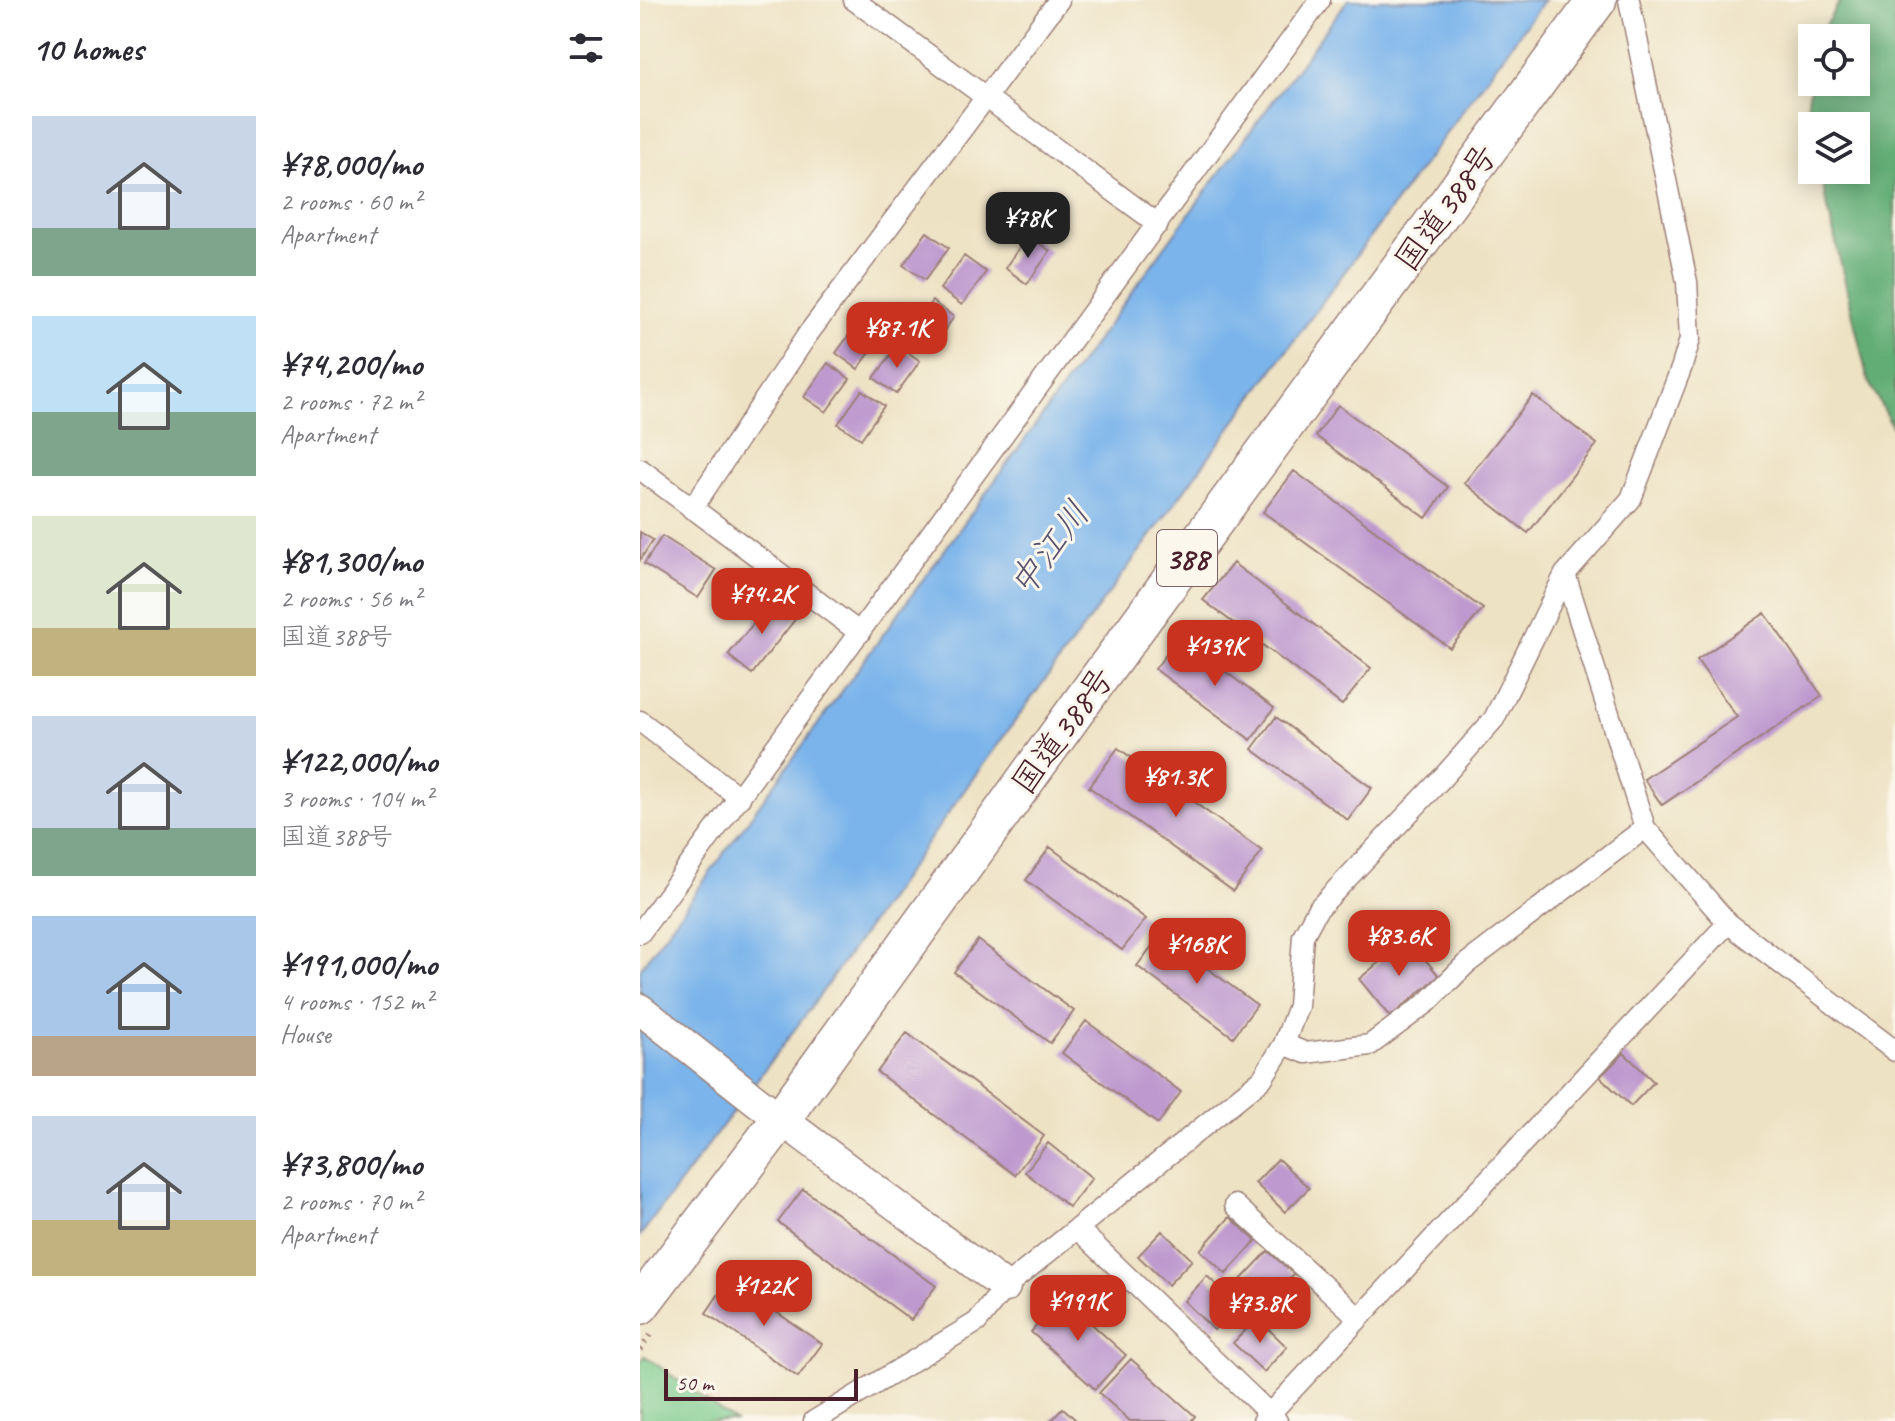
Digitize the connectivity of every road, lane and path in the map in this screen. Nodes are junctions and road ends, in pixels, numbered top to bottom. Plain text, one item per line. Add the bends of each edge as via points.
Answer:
1 (854, 0) edge
2 (1059, 0) edge
3 (1320, 0) edge
4 (1597, 0) edge
5 (1629, 0) edge
6 (986, 98) junction
7 (1158, 224) junction
8 (640, 469) edge
9 (692, 509) junction
10 (1565, 574) junction
11 (860, 633) junction
12 (640, 721) edge
13 (740, 798) junction
14 (1645, 828) junction
15 (1728, 923) junction
16 (640, 933) edge
17 (640, 1009) edge
18 (1284, 1044) junction
19 (1895, 1051) edge
20 (769, 1110) junction
21 (1235, 1205) dead end
22 (1078, 1229) junction
23 (1005, 1287) junction
24 (640, 1305) edge
25 (1359, 1318) junction
26 (1270, 1419) edge
27 (814, 1421) edge

1 - 6 street
2 - 6 street
3 - 7 street
4 - 20 highway, 国道388号 / 388 via 1116,655
5 - 10 street via 1687,282 1690,339 1631,499
6 - 7 street
6 - 9 street via 808,334
7 - 11 street
8 - 9 street
9 - 11 street
10 - 14 street
10 - 18 street via 1494,719 1317,910 1303,936 1298,1006
11 - 13 street
12 - 13 street
13 - 16 street
14 - 15 street
14 - 18 street via 1466,964 1428,1002 1370,1045 1306,1053
15 - 19 street
15 - 25 street
17 - 20 street
18 - 22 street via 1262,1079
20 - 23 street
20 - 24 highway, 国道388号 / 388
21 - 25 street
22 - 23 street
22 - 26 street
23 - 27 street via 977,1322
25 - 26 street

